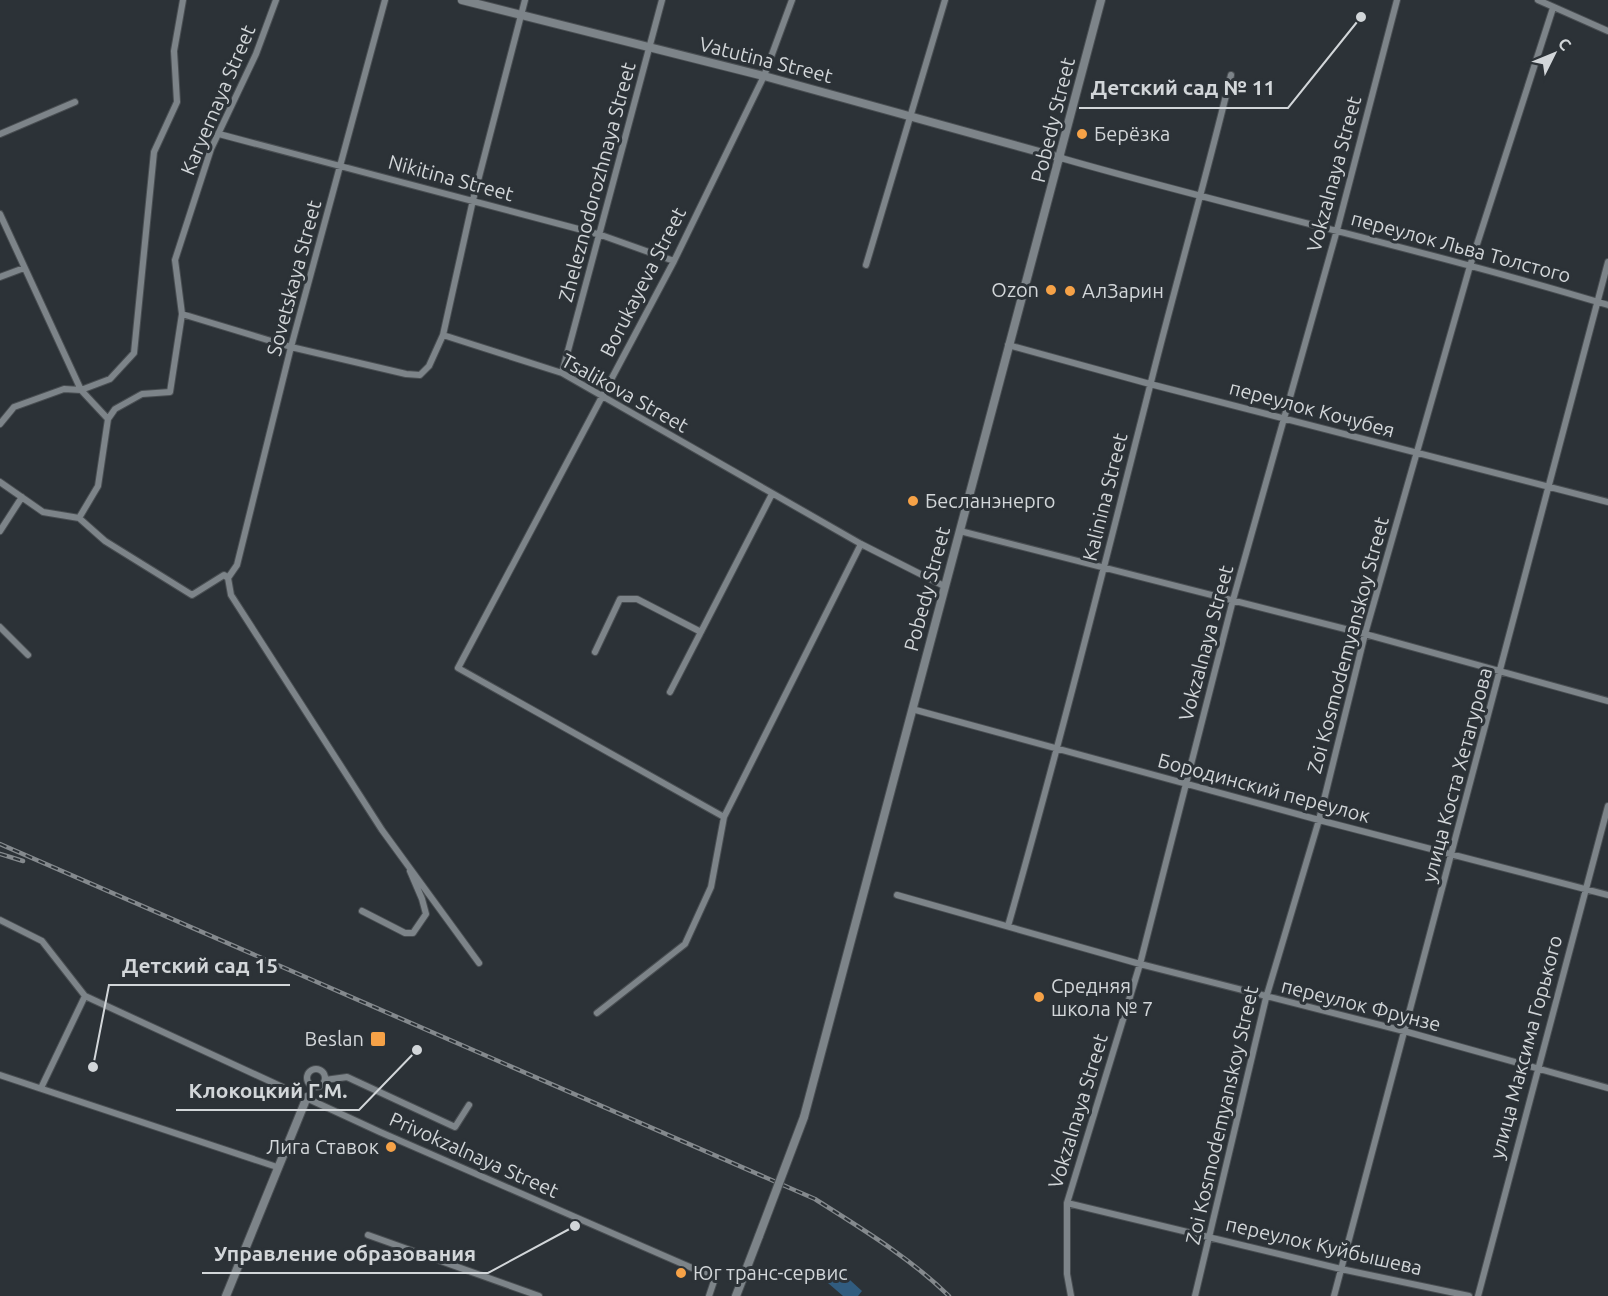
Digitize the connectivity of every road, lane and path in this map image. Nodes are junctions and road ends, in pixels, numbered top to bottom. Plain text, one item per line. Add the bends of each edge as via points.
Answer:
1 (183, 0) edge
2 (276, 0) edge
3 (385, 0) edge
4 (462, 0) edge
5 (525, 0) edge
6 (662, 0) edge
7 (792, 0) edge
8 (945, 0) edge
9 (1101, 0) edge
10 (1397, 0) edge
11 (1538, 0) edge
12 (1553, 8) junction
13 (521, 15) junction
14 (1608, 31) edge
15 (650, 48) junction
16 (1231, 75) dead end
17 (764, 76) junction
18 (75, 102) dead end
19 (912, 116) junction
20 (0, 134) edge
21 (219, 134) junction
22 (1060, 158) junction
23 (341, 166) junction
24 (1201, 198) junction
25 (473, 200) junction
26 (0, 214) edge
27 (1337, 230) junction
28 (601, 235) junction
29 (674, 261) junction
30 (1608, 262) edge
31 (866, 265) dead end
32 (1470, 266) junction
33 (24, 268) junction
34 (0, 277) edge
35 (1596, 301) junction
36 (1608, 305) edge
37 (182, 314) junction
38 (443, 335) junction
39 (1008, 345) junction
40 (291, 347) junction
41 (562, 373) junction
42 (1150, 384) junction
43 (81, 390) junction
44 (603, 397) junction
45 (1285, 418) junction
46 (108, 419) junction
47 (0, 424) edge
48 (1416, 453) junction
49 (0, 483) edge
50 (1548, 486) junction
51 (772, 494) junction
52 (22, 497) junction
53 (1608, 502) edge
54 (79, 518) junction
55 (0, 531) edge
56 (960, 531) junction
57 (861, 544) junction
58 (1105, 568) junction
59 (228, 578) junction
60 (944, 586) junction
61 (1233, 600) junction
62 (0, 627) edge
63 (701, 632) junction
64 (1365, 634) junction
65 (595, 652) dead end
66 (28, 655) dead end
67 (1502, 671) junction
68 (670, 692) dead end
69 (1608, 702) edge
70 (912, 709) junction
71 (1058, 748) junction
72 (1186, 784) junction
73 (1608, 806) edge
74 (724, 816) junction
75 (1319, 820) junction
76 (1453, 855) junction
77 (408, 864) junction
78 (1585, 888) junction
79 (1608, 894) edge
80 (897, 895) dead end
81 (362, 911) dead end
82 (0, 920) edge
83 (1008, 926) junction
84 (480, 963) dead end
85 (1140, 964) junction
86 (86, 996) junction
87 (1266, 998) junction
88 (597, 1013) dead end
89 (1404, 1031) junction
90 (1536, 1069) junction
91 (0, 1075) edge
92 (325, 1077) junction
93 (312, 1085) junction
94 (41, 1088) junction
95 (1608, 1088) edge
96 (307, 1097) junction
97 (468, 1105) dead end
98 (277, 1167) junction
99 (1067, 1203) junction
100 (368, 1235) dead end
101 (1210, 1236) junction
102 (1341, 1269) junction
103 (226, 1296) edge
104 (539, 1296) edge
105 (709, 1296) edge
106 (736, 1296) edge
107 (1071, 1296) edge
108 (1195, 1296) edge
109 (1334, 1296) edge
110 (1468, 1296) edge
111 (1478, 1296) edge

1 - 43 street via 174,51 177,102 154,152 134,353 110,379
2 - 21 street, Karyernaya Street
3 - 23 street, Sovetskaya Street
4 - 13 street, Vatutina Street
5 - 13 street
6 - 15 street, Zheleznodorozhnaya Street
7 - 17 street, Borukayeva Street
8 - 19 street
9 - 22 main road, Pobedy Street
10 - 27 street, Vokzalnaya Street
11 - 12 street
12 - 14 street
12 - 32 street, Zoi Kosmodemyanskoy Street
13 - 15 street, Vatutina Street
13 - 25 street
15 - 17 street, Vatutina Street
15 - 28 street, Zheleznodorozhnaya Street
16 - 24 street, Kalinina Street
17 - 19 street, Vatutina Street
17 - 29 street, Borukayeva Street
18 - 20 street
19 - 22 street, Vatutina Street
19 - 31 street
21 - 23 street, Nikitina Street
21 - 37 street, Karyernaya Street via 175,260
22 - 24 street, переулок Льва Толстого
22 - 39 main road, Pobedy Street
23 - 25 street, Nikitina Street
23 - 40 street, Sovetskaya Street
24 - 27 street, переулок Льва Толстого
24 - 42 street, Kalinina Street
25 - 28 street, Nikitina Street
25 - 38 street
26 - 33 street
27 - 32 street, переулок Льва Толстого
27 - 45 street, Vokzalnaya Street
28 - 29 street, Nikitina Street
28 - 41 street, Zheleznodorozhnaya Street
29 - 44 street, Borukayeva Street
30 - 35 street, улица Коста Хетагурова
32 - 35 street, переулок Льва Толстого
32 - 48 street, Zoi Kosmodemyanskoy Street
33 - 34 street
33 - 43 street
35 - 36 street, переулок Льва Толстого
35 - 50 street, улица Коста Хетагурова
37 - 40 street
37 - 46 street, Karyernaya Street via 170,392 142,394 115,409
38 - 40 street via 429,366 420,375
38 - 41 street, Tsalikova Street
39 - 42 street, переулок Кочубея
39 - 56 main road, Pobedy Street
40 - 59 street, Sovetskaya Street via 237,566
41 - 44 street, Tsalikova Street
42 - 45 street, переулок Кочубея
42 - 58 street, Kalinina Street
43 - 46 street
43 - 47 street via 64,389 14,406
44 - 51 street, Tsalikova Street
44 - 74 street, Borukayeva Street via 458,668
45 - 48 street, переулок Кочубея
45 - 61 street, Vokzalnaya Street
46 - 54 street via 98,486
48 - 50 street, переулок Кочубея
48 - 64 street, Zoi Kosmodemyanskoy Street
49 - 52 street
50 - 53 street, переулок Кочубея
50 - 67 street, улица Коста Хетагурова
51 - 57 street, Tsalikova Street
51 - 63 street
52 - 54 street via 43,512
52 - 55 street
54 - 59 street via 105,541 192,595 224,575
56 - 58 street
56 - 60 main road, Pobedy Street
57 - 60 street, Tsalikova Street
57 - 74 street
58 - 61 street
58 - 71 street, Kalinina Street
59 - 77 street via 231,595 279,672
60 - 70 main road, Pobedy Street
61 - 64 street
61 - 72 street, Vokzalnaya Street
62 - 66 street
63 - 65 street via 637,599 620,599
63 - 68 street
64 - 67 street
64 - 75 street, Zoi Kosmodemyanskoy Street
67 - 69 street
67 - 76 street, улица Коста Хетагурова
70 - 71 street, Бородинский переулок
70 - 106 main road, Pobedy Street, bridge via 804,1117
71 - 72 street, Бородинский переулок
71 - 83 street, Kalinina Street
72 - 75 street, Бородинский переулок
72 - 85 street, Vokzalnaya Street
73 - 78 street, улица Максима Горького
74 - 88 street via 711,887 685,944
75 - 76 street, Бородинский переулок
75 - 87 street, Zoi Kosmodemyanskoy Street
76 - 78 street, Бородинский переулок
76 - 89 street, улица Коста Хетагурова
77 - 81 street via 426,914 413,933 405,933
77 - 84 street
78 - 79 street, Бородинский переулок
78 - 90 street, улица Максима Горького
80 - 83 street, переулок Фрунзе
82 - 86 street via 42,941
83 - 85 street, переулок Фрунзе
85 - 87 street, переулок Фрунзе
85 - 99 street, Vokzalnaya Street
86 - 94 street
86 - 96 street, Privokzalnaya Street
87 - 89 street, переулок Фрунзе
87 - 101 street, Zoi Kosmodemyanskoy Street
89 - 90 street, переулок Фрунзе
89 - 102 street, улица Коста Хетагурова
90 - 95 street, переулок Фрунзе
90 - 111 street, улица Максима Горького
91 - 94 street
92 - 93 street via 321,1085
92 - 93 street via 318,1069 312,1069 307,1076
92 - 97 street via 347,1077 455,1127
93 - 96 street
94 - 98 street
96 - 98 street
96 - 105 street, Privokzalnaya Street via 715,1278
98 - 103 street
99 - 101 street, переулок Куйбышева
99 - 107 street, Vokzalnaya Street via 1067,1274
100 - 104 street
101 - 102 street, переулок Куйбышева
101 - 108 street, Zoi Kosmodemyanskoy Street
102 - 109 street, улица Коста Хетагурова
102 - 110 street, переулок Куйбышева

